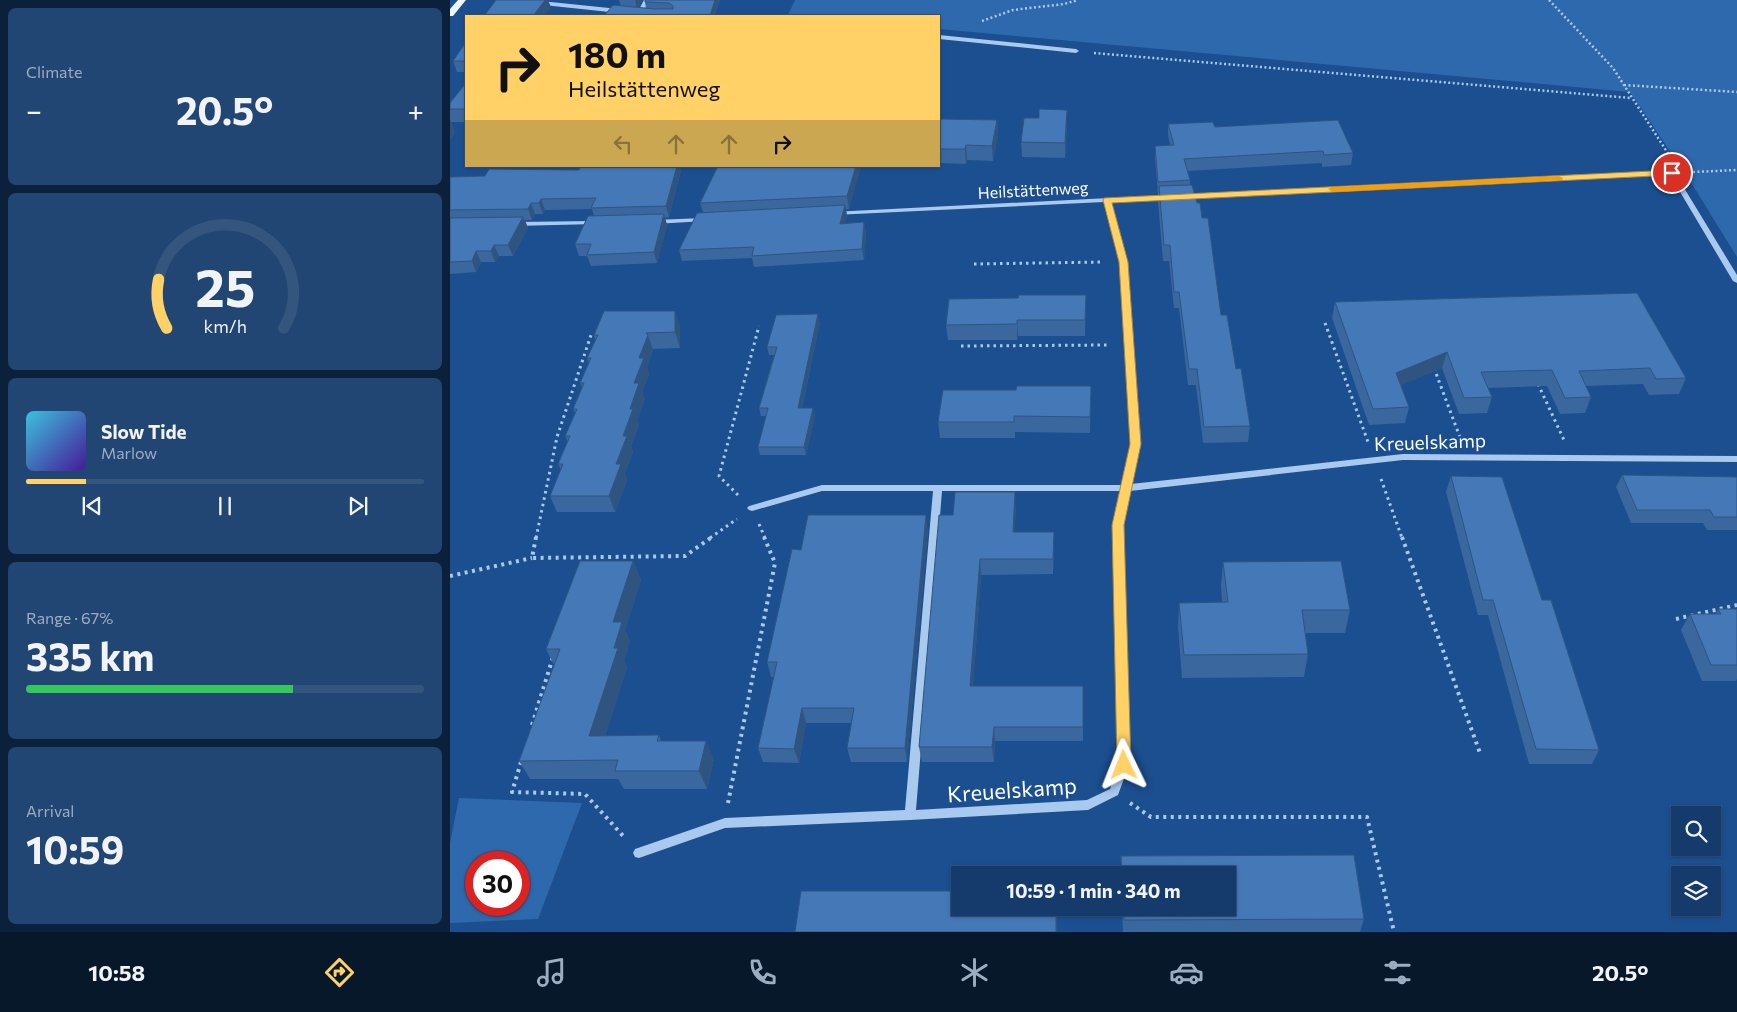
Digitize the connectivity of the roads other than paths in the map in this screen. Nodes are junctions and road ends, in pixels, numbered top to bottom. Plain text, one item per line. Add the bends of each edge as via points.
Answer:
1 (462, 0) edge
2 (514, 0) edge
3 (647, 0) edge
4 (640, 13) junction
5 (450, 14) edge
6 (648, 14) edge
7 (940, 37) edge
8 (1076, 51) road end
9 (1107, 200) junction
10 (822, 214) edge
11 (713, 219) edge
12 (605, 223) edge
13 (644, 223) edge
14 (508, 224) edge
15 (1737, 281) edge
16 (1737, 459) edge
17 (1126, 488) junction
18 (938, 490) junction
19 (752, 508) road end
20 (910, 815) junction
21 (639, 853) road end

1 - 5 main road
2 - 4 street
3 - 4 street
4 - 6 street
7 - 8 street
9 - 10 street, Heilstättenweg
9 - 15 street, Heilstättenweg via 1672,173
9 - 17 street via 1124,262 1136,444
11 - 13 street
12 - 14 street
16 - 17 street, Kreuelskamp via 1403,457
17 - 18 street, Kreuelskamp
17 - 20 street, Kreuelskamp via 1118,525 1124,765 1114,792 1088,805
18 - 19 street, Kreuelskamp via 822,488
18 - 20 street
20 - 21 street, Kreuelskamp via 724,823

